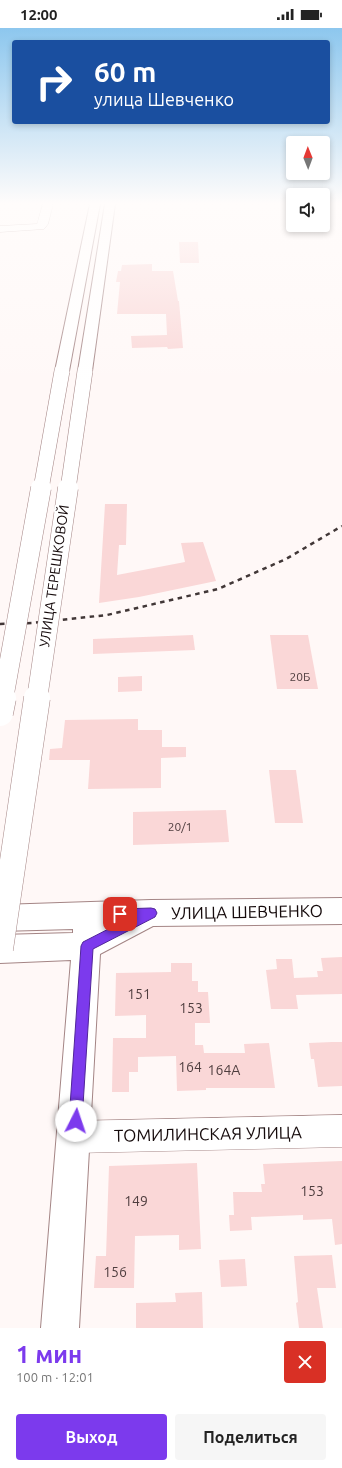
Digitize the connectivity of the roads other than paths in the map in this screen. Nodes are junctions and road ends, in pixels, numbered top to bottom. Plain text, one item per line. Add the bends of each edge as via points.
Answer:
1 (82, 265) edge
2 (100, 265) edge
3 (0, 713) edge
4 (342, 911) edge
5 (0, 918) edge
6 (88, 931) junction
7 (0, 949) edge
8 (342, 1131) edge
9 (74, 1137) junction
10 (60, 1328) edge

1 - 3 main road, УЛИЦА ТЕРЕШКОВОЙ, bridge
2 - 7 main road, УЛИЦА ТЕРЕШКОВОЙ, bridge
4 - 6 main road, УЛИЦА ШЕВЧЕНКО via 151,913
5 - 6 main road, УЛИЦА ШЕВЧЕНКО
6 - 7 main road, УЛИЦА ШЕВЧЕНКО
6 - 9 main road
8 - 9 street, ТОМИЛИНСКАЯ УЛИЦА
9 - 10 main road

